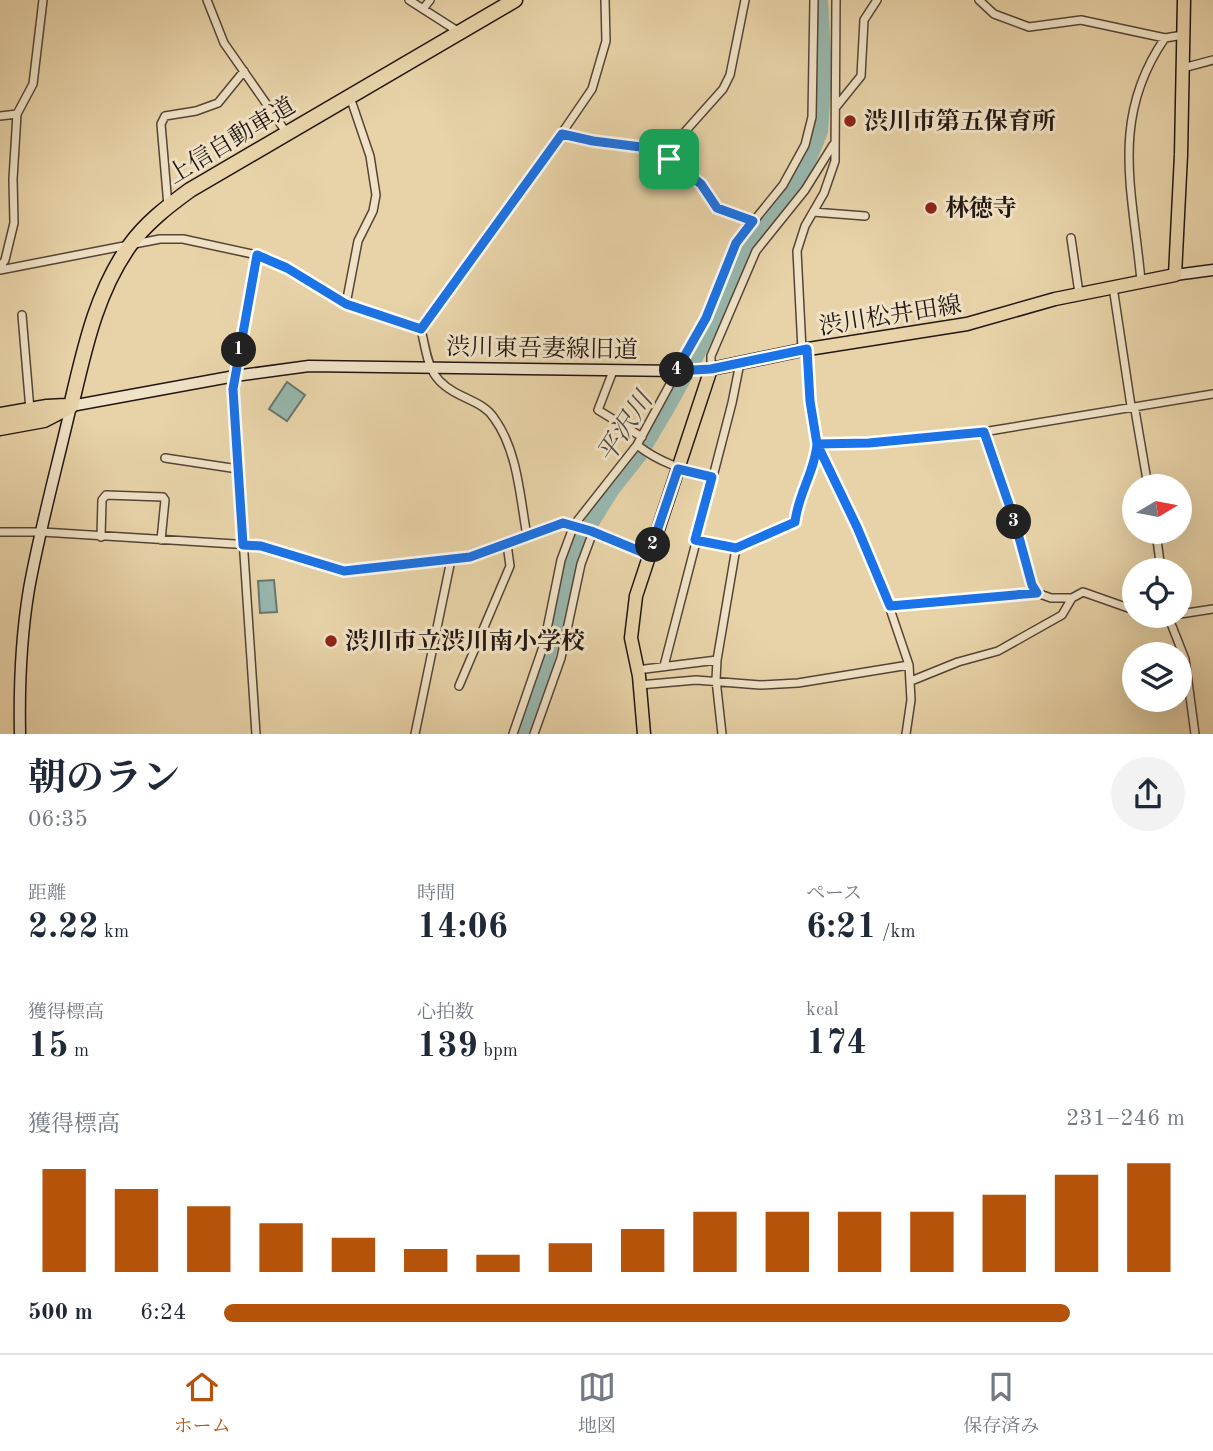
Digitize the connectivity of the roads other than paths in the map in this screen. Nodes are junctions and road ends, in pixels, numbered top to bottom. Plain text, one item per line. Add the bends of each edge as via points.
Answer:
1 (43, 0) edge
2 (207, 0) edge
3 (409, 0) edge
4 (430, 0) edge
5 (514, 0) edge
6 (605, 0) edge
7 (745, 0) edge
8 (814, 0) edge
9 (836, 0) edge
10 (877, 0) edge
11 (979, 0) edge
12 (1184, 0) edge
13 (423, 9) junction
14 (460, 32) junction
15 (1183, 35) junction
16 (1165, 37) junction
17 (1213, 60) edge
18 (1183, 68) junction
19 (244, 71) junction
20 (350, 96) junction
21 (836, 108) junction
22 (18, 114) junction
23 (0, 116) edge
24 (286, 132) junction
25 (562, 134) junction
26 (834, 144) junction
27 (669, 159) junction
28 (168, 206) junction
29 (813, 212) junction
30 (865, 216) dead end
31 (753, 221) junction
32 (1071, 238) dead end
33 (130, 245) junction
34 (257, 255) junction
35 (0, 269) edge
36 (1213, 270) edge
37 (1175, 275) junction
38 (1141, 281) junction
39 (1113, 286) junction
40 (1079, 293) junction
41 (346, 304) junction
42 (22, 315) dead end
43 (421, 329) junction
44 (804, 350) junction
45 (740, 362) junction
46 (430, 367) junction
47 (613, 370) junction
48 (705, 370) junction
49 (678, 371) junction
50 (235, 376) junction
51 (1213, 394) edge
52 (71, 406) junction
53 (1131, 406) junction
54 (30, 410) junction
55 (0, 415) edge
56 (0, 428) edge
57 (984, 432) junction
58 (642, 437) junction
59 (817, 444) junction
60 (638, 446) junction
61 (165, 458) dead end
62 (238, 469) junction
63 (678, 469) junction
64 (1146, 474) edge
65 (712, 477) junction
66 (576, 526) junction
67 (0, 532) edge
68 (42, 532) junction
69 (592, 532) junction
70 (527, 536) junction
71 (101, 537) junction
72 (161, 540) junction
73 (695, 540) junction
74 (507, 544) junction
75 (243, 545) junction
76 (736, 548) junction
77 (649, 555) junction
78 (452, 560) junction
79 (1037, 593) junction
80 (1072, 598) junction
81 (890, 606) junction
82 (1122, 606) edge
83 (1213, 609) edge
84 (1192, 612) edge
85 (1173, 628) edge
86 (717, 660) junction
87 (909, 665) junction
88 (664, 666) junction
89 (637, 670) junction
90 (716, 680) junction
91 (911, 681) junction
92 (639, 685) junction
93 (459, 686) dead end
94 (20, 733) edge
95 (256, 733) edge
96 (415, 733) edge
97 (513, 733) edge
98 (534, 733) edge
99 (643, 733) edge
100 (722, 733) edge
101 (906, 733) edge
102 (1195, 733) edge

1 - 22 street via 33,84
2 - 19 street via 224,43
3 - 13 street
4 - 13 street
5 - 14 highway, 上信自動車道
6 - 25 street via 606,41 592,89
7 - 27 street via 730,75 682,135
8 - 31 street via 812,117 805,145 783,185
9 - 21 street
10 - 21 street via 864,20 861,76
11 - 16 street via 995,14 1029,27 1081,20
12 - 15 main road
13 - 14 street
14 - 20 highway, 上信自動車道
15 - 16 street
15 - 18 main road
16 - 38 street via 1150,59 1135,98 1128,136
17 - 18 street
18 - 37 main road
19 - 24 street
19 - 28 street via 218,103 165,116 161,124
20 - 24 highway, 上信自動車道
20 - 41 street via 370,156 376,195 358,241
21 - 26 street
22 - 23 street
22 - 35 street via 14,223
24 - 28 highway, 上信自動車道
25 - 27 street via 641,147
25 - 43 street
26 - 29 street via 835,161
26 - 48 street via 805,190 756,251
27 - 31 street via 701,184 717,208
28 - 33 highway, 上信自動車道
29 - 30 street
29 - 44 street via 797,251
31 - 49 street via 736,243 706,318
32 - 40 street
33 - 34 street via 183,239
33 - 35 street
33 - 52 highway, 上信自動車道 via 97,307
34 - 41 street
34 - 50 street
36 - 37 street
37 - 38 main road, 渋川松井田線
38 - 39 main road, 渋川松井田線
39 - 40 main road, 渋川松井田線
39 - 53 street
40 - 44 main road, 渋川松井田線 via 967,324
41 - 43 street
42 - 54 street
43 - 46 street
44 - 45 main road, 渋川松井田線
44 - 59 street
45 - 48 main road, 渋川松井田線
45 - 65 street
46 - 47 street, 渋川東吾妻線旧道
46 - 50 street, 渋川東吾妻線旧道 via 309,366
46 - 70 street via 443,387 480,405 495,419 510,451
47 - 49 street, 渋川東吾妻線旧道
47 - 58 street via 598,410
48 - 49 street
48 - 63 main road
49 - 58 street
50 - 52 street, 渋川東吾妻線旧道
50 - 62 street
51 - 53 street
52 - 54 highway
52 - 56 highway via 44,419
52 - 68 street
53 - 57 street
53 - 64 street
54 - 55 highway
57 - 59 street
57 - 79 street
58 - 60 street
59 - 76 street via 795,522
59 - 81 street
60 - 63 street
60 - 66 street
61 - 62 street
62 - 75 street
63 - 65 street
63 - 77 main road
65 - 73 street
66 - 69 street
66 - 70 street via 563,523
66 - 97 street via 561,560 544,644
67 - 68 street
68 - 71 street
68 - 94 street via 22,646
69 - 77 street
69 - 98 street via 561,658
70 - 74 street
71 - 72 street
71 - 72 street via 106,495 163,497
72 - 75 street
73 - 76 street
73 - 88 street
74 - 78 street
74 - 93 street via 510,566
75 - 78 street via 261,546 344,571
75 - 95 street
76 - 86 street
77 - 89 main road via 631,624
78 - 96 street
79 - 80 street
79 - 81 street
80 - 82 street via 1083,592
80 - 91 street via 1062,615 998,651
81 - 87 street
83 - 84 street
85 - 102 street via 1185,659
86 - 88 street
86 - 90 street
87 - 90 street via 794,683
87 - 91 street
88 - 89 street
89 - 92 main road
90 - 92 street
90 - 100 street
91 - 101 street
92 - 99 main road

